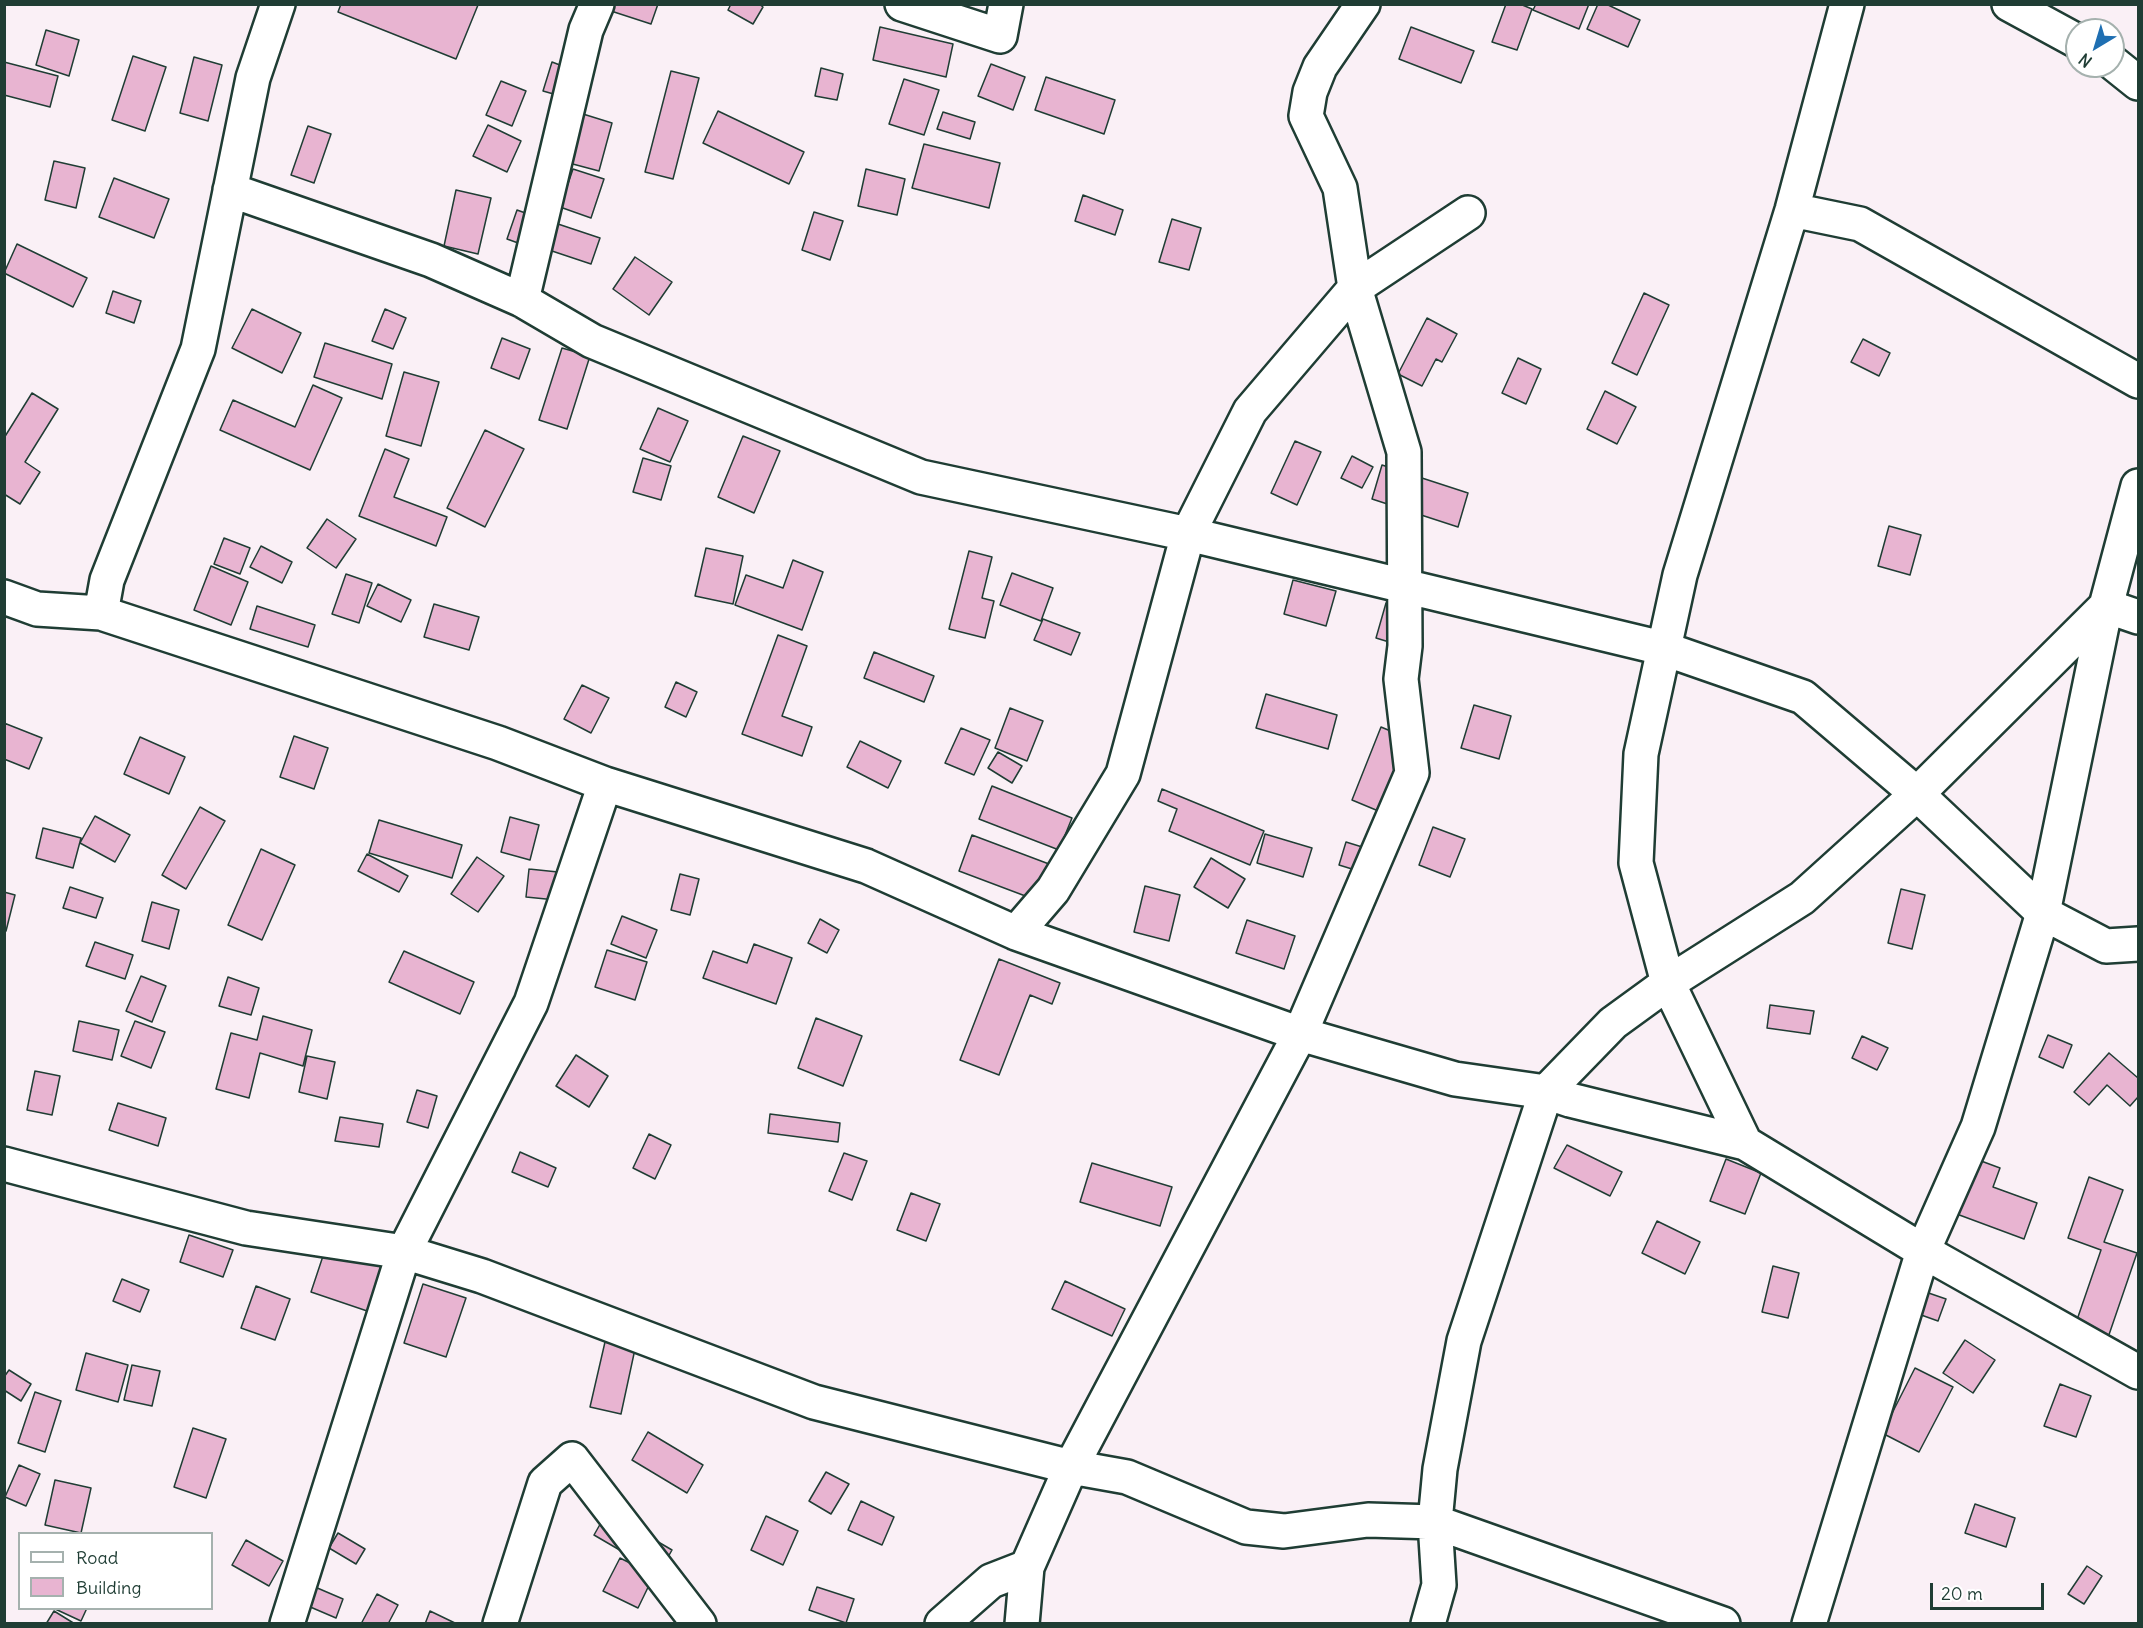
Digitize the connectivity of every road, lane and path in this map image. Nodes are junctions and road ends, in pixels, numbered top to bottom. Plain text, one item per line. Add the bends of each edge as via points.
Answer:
1 (278, 4) edge
2 (597, 4) edge
3 (902, 4) edge
4 (1006, 4) edge
5 (1363, 4) edge
6 (1847, 4) edge
7 (2009, 4) edge
8 (2065, 34) edge
9 (2125, 72) edge
10 (2139, 83) edge
11 (230, 189) junction
12 (1792, 210) junction
13 (1468, 213) dead end
14 (1355, 288) junction
15 (522, 300) junction
16 (2139, 381) edge
17 (2139, 486) edge
18 (1188, 534) junction
19 (1404, 587) junction
20 (4, 597) edge
21 (2106, 606) junction
22 (101, 613) junction
23 (2139, 617) edge
24 (1662, 648) junction
25 (605, 784) junction
26 (1917, 794) junction
27 (2043, 913) junction
28 (1016, 933) junction
29 (2139, 944) edge
30 (1668, 983) junction
31 (1300, 1034) junction
32 (1546, 1092) junction
33 (1745, 1143) junction
34 (4, 1164) edge
35 (1923, 1251) junction
36 (404, 1252) junction
37 (2139, 1372) edge
38 (1071, 1467) junction
39 (1434, 1522) junction
40 (1027, 1567) junction
41 (287, 1623) edge
42 (500, 1623) edge
43 (699, 1623) edge
44 (942, 1623) edge
45 (1022, 1623) edge
46 (1428, 1623) edge
47 (1723, 1623) edge
48 (1809, 1623) edge

1 - 11 street via 253,78
2 - 15 street via 586,30
3 - 4 street via 1000,36
5 - 14 street via 1320,67 1306,116 1340,188
6 - 12 street
7 - 8 street
9 - 10 street
11 - 15 street via 431,260
11 - 22 street via 198,349 107,580
12 - 16 street via 1860,224
12 - 24 street via 1680,575
13 - 14 street
14 - 18 street via 1250,411
14 - 19 street via 1404,452
15 - 18 street via 592,341 921,477
17 - 21 street
18 - 19 street
18 - 28 street via 1123,774 1053,890
19 - 24 street
19 - 31 street via 1401,679 1412,773
20 - 22 street via 37,609
21 - 23 street
21 - 26 street
21 - 27 street
22 - 25 street via 498,743
24 - 26 street via 1803,697
24 - 30 street via 1641,754 1636,864
25 - 28 street via 866,866
25 - 36 street via 531,1003
26 - 27 street
26 - 30 street via 1802,897
27 - 29 street via 2106,946
27 - 35 street via 1978,1127
28 - 31 street
30 - 32 street via 1612,1023
30 - 33 street
31 - 32 street via 1455,1079
31 - 38 street
32 - 33 street
32 - 39 street via 1464,1341
33 - 35 street
34 - 36 street via 246,1227
35 - 37 street
35 - 48 street
36 - 38 street via 494,1280 814,1402
36 - 41 street
38 - 39 street via 1127,1478 1246,1527 1284,1531 1368,1520
38 - 40 street
39 - 46 street via 1439,1585
39 - 47 street
40 - 44 street via 992,1581
40 - 45 street
42 - 43 street via 545,1483 572,1459

